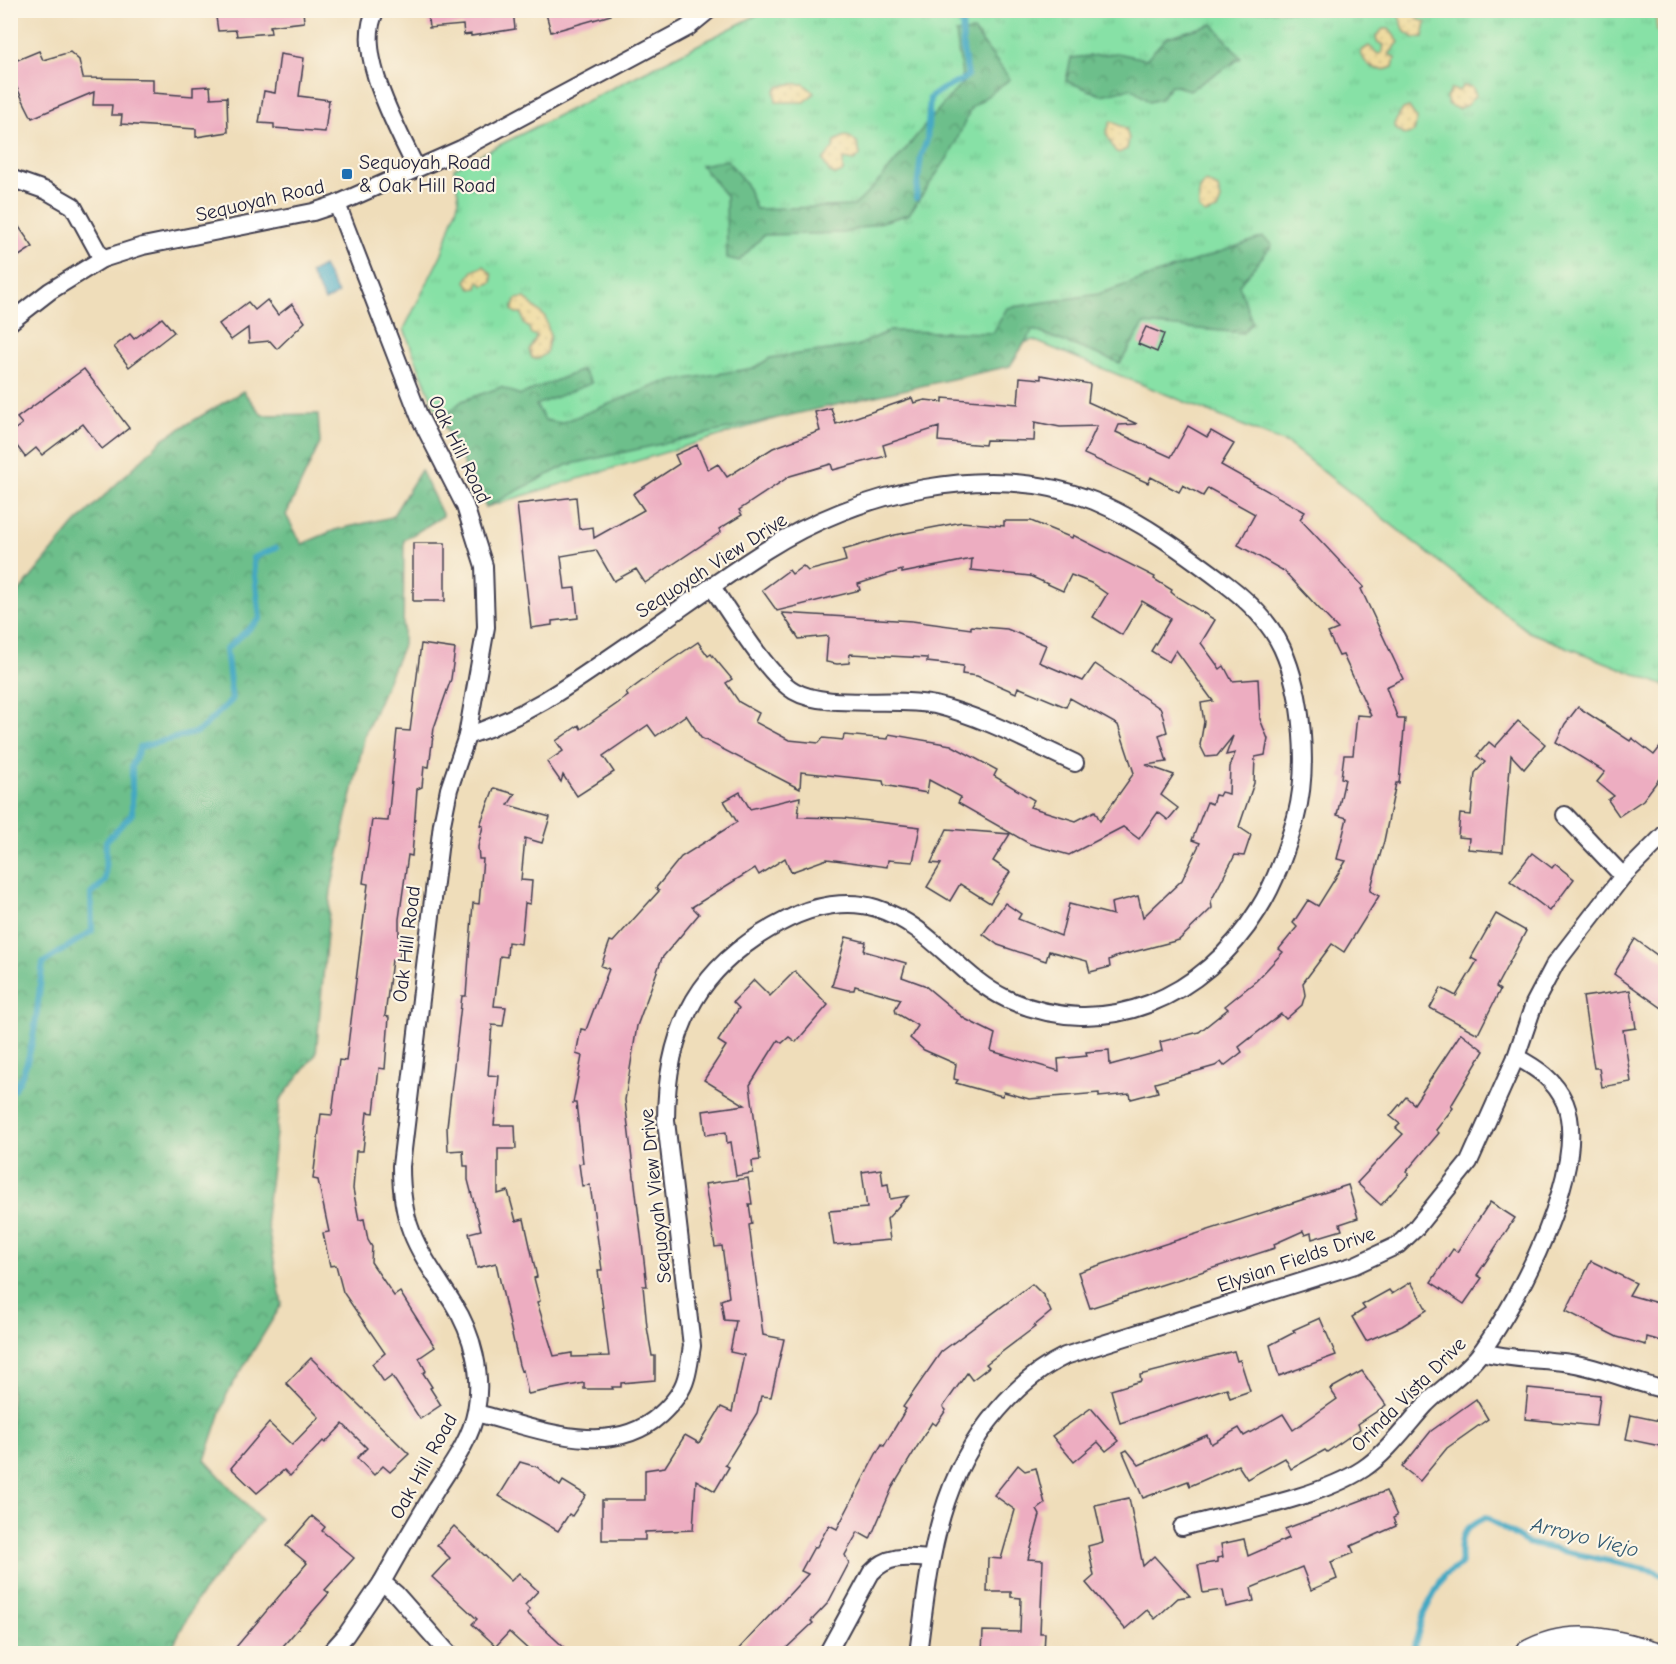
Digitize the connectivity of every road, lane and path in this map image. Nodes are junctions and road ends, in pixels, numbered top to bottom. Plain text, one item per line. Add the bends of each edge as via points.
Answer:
1 (376, 10) edge
2 (709, 10) edge
3 (416, 168) junction
4 (10, 178) edge
5 (337, 204) junction
6 (102, 259) junction
7 (10, 322) edge
8 (712, 587) junction
9 (467, 736) junction
10 (1075, 763) dead end
11 (1565, 815) dead end
12 (1665, 833) edge
13 (1623, 876) junction
14 (1516, 1057) junction
15 (1481, 1352) junction
16 (1665, 1390) edge
17 (476, 1413) junction
18 (1182, 1527) dead end
19 (931, 1559) junction
20 (382, 1582) junction
21 (329, 1653) edge
22 (449, 1653) edge
23 (827, 1653) edge
24 (918, 1653) edge
25 (1526, 1653) edge
26 (1656, 1653) edge

1 - 3 street via 370,47 375,74
2 - 3 street, Sequoyah Road via 687,28 461,149
3 - 5 street, Sequoyah Road
4 - 6 street via 74,206
5 - 6 street, Sequoyah Road via 143,246
5 - 9 street, Oak Hill Road via 420,417 465,506 484,566 486,627
6 - 7 street, Sequoyah Road
8 - 9 street, Sequoyah View Drive via 536,708
8 - 10 street via 776,675 795,692 825,699 933,704 967,714
8 - 17 street, Sequoyah View Drive via 769,548 828,518 881,499 946,486 1000,482 1048,488 1091,500 1135,521 1228,584 1260,614 1281,647 1297,697 1303,750 1298,809 1278,870 1260,908 1234,943 1208,970 1174,994 1136,1010 1084,1015 1053,1012 1008,999 974,978 929,936 900,916 868,905 835,904 798,914 754,936 721,963 693,1001 676,1041 666,1084 666,1121 692,1346 686,1380 673,1403 634,1432 610,1439 584,1440
9 - 17 street, Oak Hill Road via 442,824 410,1078 401,1193 416,1247 466,1327 479,1385
11 - 13 street
12 - 13 street, Elysian Fields Drive
13 - 14 street, Elysian Fields Drive via 1555,964 1534,1004
14 - 15 street, Orinda Vista Drive via 1539,1069 1565,1103 1568,1149 1562,1186 1541,1244 1522,1285
14 - 19 street, Elysian Fields Drive via 1469,1162 1415,1230 1398,1245 1355,1265 1075,1353 1049,1364 1023,1384 981,1430 965,1456 940,1515
15 - 16 street via 1574,1364
15 - 18 street, Orinda Vista Drive via 1365,1468 1336,1484
17 - 20 street, Oak Hill Road via 462,1449
19 - 23 street via 904,1556 879,1565
19 - 24 street, Elysian Fields Drive
20 - 21 street, Oak Hill Road
20 - 22 street
25 - 26 main road via 1542,1644 1575,1638 1609,1641

